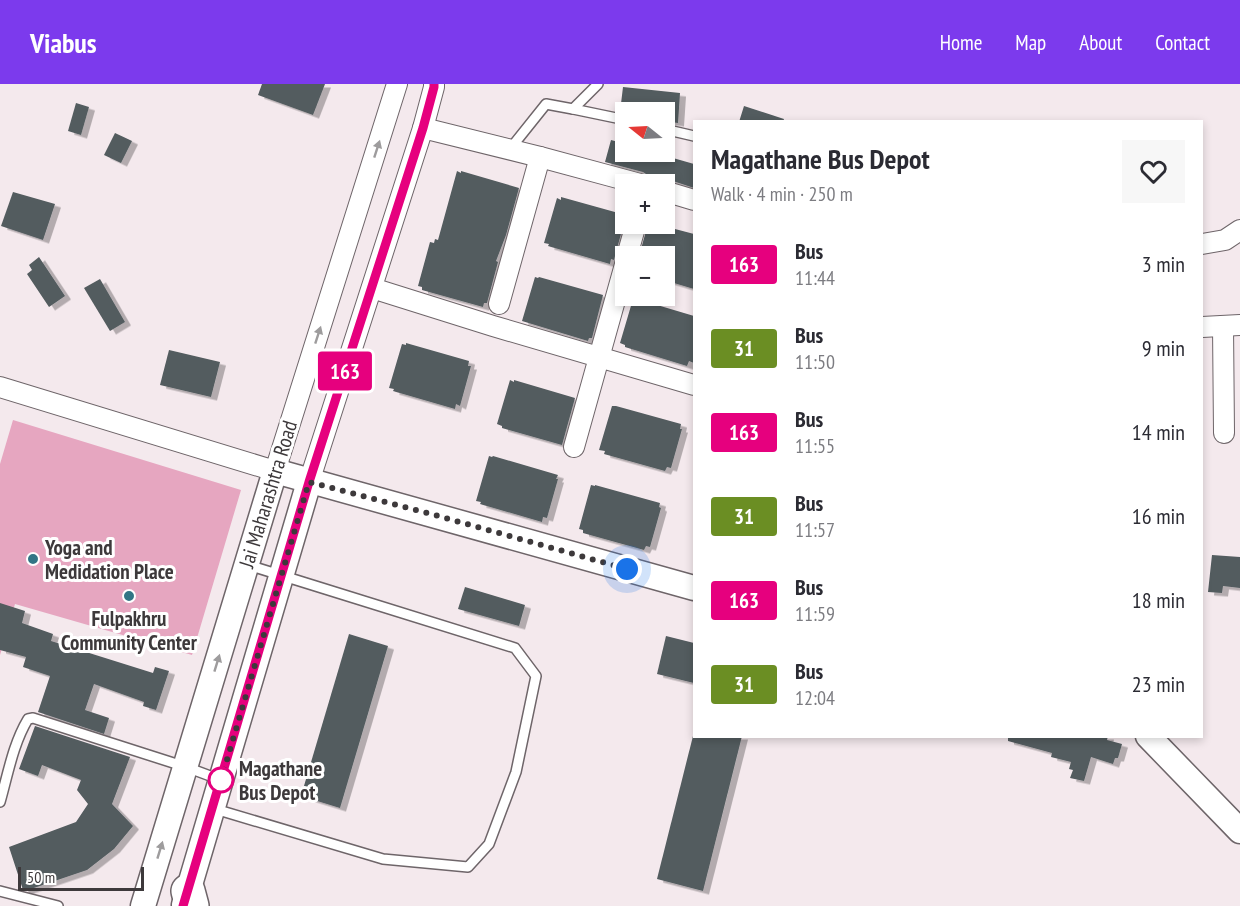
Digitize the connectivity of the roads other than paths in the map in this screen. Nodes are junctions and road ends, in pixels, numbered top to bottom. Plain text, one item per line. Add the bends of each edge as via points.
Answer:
1 (397, 84) edge
2 (434, 84) edge
3 (597, 84) edge
4 (573, 109) junction
5 (615, 118) edge
6 (423, 128) junction
7 (675, 132) edge
8 (693, 136) edge
9 (510, 149) junction
10 (540, 157) junction
11 (615, 177) edge
12 (675, 194) edge
13 (693, 200) edge
14 (1240, 231) edge
15 (1203, 244) edge
16 (372, 288) junction
17 (615, 299) edge
18 (499, 304) dead end
19 (1232, 325) edge
20 (1203, 327) edge
21 (599, 357) junction
22 (693, 385) edge
23 (0, 387) edge
24 (1224, 433) dead end
25 (574, 447) dead end
26 (275, 471) junction
27 (309, 482) junction
28 (247, 564) junction
29 (281, 574) junction
30 (693, 588) edge
31 (1150, 738) edge
32 (186, 767) junction
33 (221, 780) junction
34 (0, 802) edge
35 (212, 809) junction
36 (1240, 830) edge
37 (0, 891) edge
38 (188, 901) edge
39 (58, 906) edge
40 (143, 906) edge

26 -> 1 street, Jai Maharashtra Road
2 - 6 street, Jai Maharashtra Road
3 - 4 lane
4 - 5 lane
4 - 9 lane via 546,104
6 - 9 street
6 - 16 street, Jai Maharashtra Road
7 - 8 lane
9 - 10 street
10 - 11 street
10 - 18 street
12 - 13 street
14 - 15 street via 1225,240
16 - 21 street
16 - 27 street, Jai Maharashtra Road
17 - 21 street
19 - 20 street
19 - 24 street
21 - 22 street
21 - 25 street
23 - 26 street
26 - 27 street
26 - 28 street, Jai Maharashtra Road
27 - 29 street, Jai Maharashtra Road
27 - 30 street
28 - 29 lane
32 -> 28 street, Jai Maharashtra Road
29 - 33 street, Jai Maharashtra Road
29 - 35 lane via 515,648 536,676 516,772 489,844 468,867 383,860
31 - 36 street
32 - 33 lane
32 - 34 lane via 33,718 21,730
40 -> 32 street, Jai Maharashtra Road
33 - 35 street, Jai Maharashtra Road
35 - 38 street, Jai Maharashtra Road
37 - 39 lane

